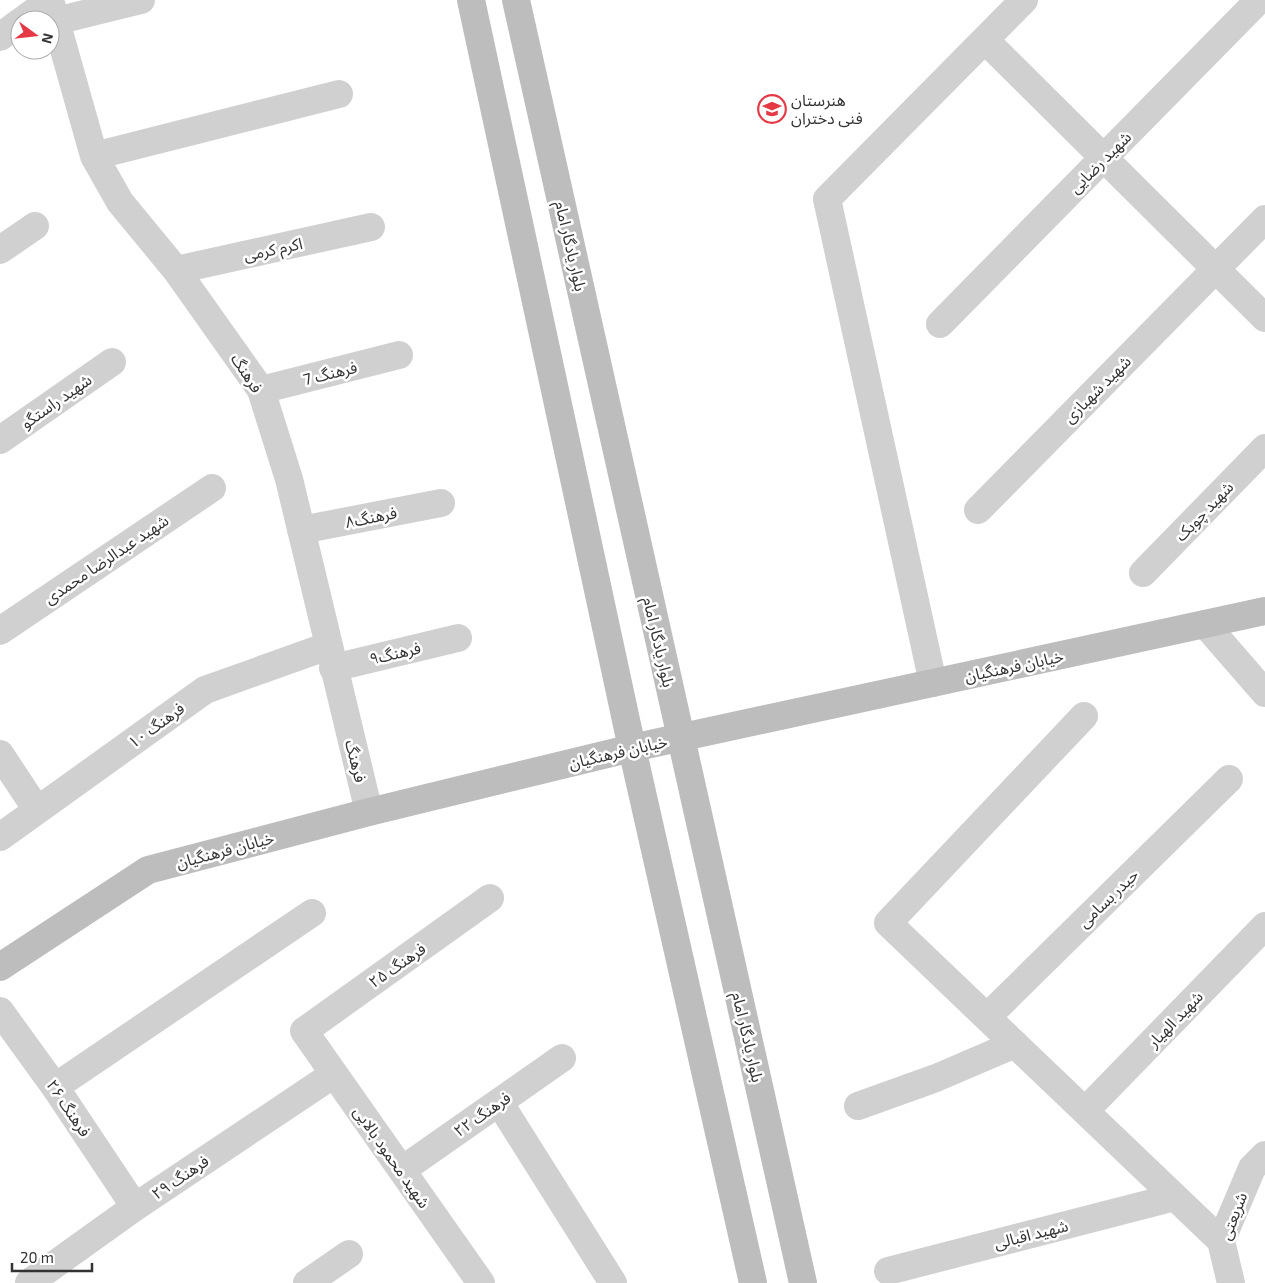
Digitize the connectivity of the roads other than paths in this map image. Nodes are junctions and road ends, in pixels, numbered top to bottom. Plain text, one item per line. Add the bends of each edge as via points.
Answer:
1 (142, 0) edge
2 (471, 0) edge
3 (516, 0) edge
4 (1024, 0) edge
5 (1259, 0) edge
6 (52, 7) edge
7 (10, 29) edge
8 (0, 37) edge
9 (985, 40) junction
10 (339, 94) dead end
11 (94, 156) junction
12 (1104, 158) junction
13 (1265, 219) edge
14 (36, 226) dead end
15 (371, 227) dead end
16 (0, 250) edge
17 (1216, 269) junction
18 (176, 270) junction
19 (1265, 318) edge
20 (940, 324) dead end
21 (399, 355) dead end
22 (112, 362) dead end
23 (260, 390) junction
24 (0, 440) edge
25 (1265, 448) edge
26 (212, 488) dead end
27 (441, 503) dead end
28 (978, 510) dead end
29 (301, 530) junction
30 (1143, 573) dead end
31 (1265, 611) edge
32 (1205, 624) junction
33 (0, 631) edge
34 (458, 638) dead end
35 (331, 657) junction
36 (933, 683) junction
37 (1265, 693) edge
38 (1084, 716) dead end
39 (680, 738) junction
40 (632, 748) junction
41 (0, 754) edge
42 (1229, 780) dead end
43 (37, 810) junction
44 (369, 812) junction
45 (0, 837) edge
46 (490, 898) dead end
47 (312, 913) dead end
48 (1265, 926) edge
49 (0, 967) edge
50 (0, 1011) edge
51 (986, 1016) junction
52 (304, 1031) joint
53 (1015, 1044) junction
54 (562, 1058) dead end
55 (334, 1074) junction
56 (55, 1087) junction
57 (499, 1102) junction
58 (858, 1106) dead end
59 (1085, 1111) junction
60 (1265, 1155) edge
61 (402, 1170) junction
62 (1175, 1197) junction
63 (135, 1207) junction
64 (1221, 1241) junction
65 (349, 1254) dead end
66 (888, 1271) dead end
67 (29, 1283) edge
68 (307, 1283) edge
69 (481, 1283) edge
70 (613, 1283) edge
71 (753, 1283) edge
72 (804, 1283) edge
73 (1231, 1283) edge

1 - 6 street
2 - 40 main road
3 - 39 main road, بلوار یادگار امام
4 - 9 street
5 - 12 street, شهید رضایی
6 - 11 street, فرهنگ
7 - 8 street
9 - 12 street
9 - 36 street via 827,199
10 - 11 street
11 - 18 street, فرهنگ via 120,202
12 - 17 street
12 - 20 street, شهید رضایی
13 - 17 street, شهید شهبازی
14 - 16 street
15 - 18 street, اکرم کرمی
17 - 19 street
17 - 28 street, شهید شهبازی
18 - 23 street, فرهنگ
21 - 23 street, فرهنگ 7
22 - 24 street, شهید راستگو
23 - 29 street, فرهنگ via 289,479
25 - 30 street, شهید چوبک
26 - 33 street, شهید عبدالرضا محمدی
27 - 29 street, فرهنگ۸
29 - 35 street, فرهنگ
31 - 32 main road, خیابان فرهنگیان
32 - 36 main road, خیابان فرهنگیان
32 - 37 street
34 - 35 street, فرهنگ۹
35 - 43 street, فرهنگ ۱۰ via 205,690
35 - 44 street, فرهنگ
36 - 39 main road, خیابان فرهنگیان
38 - 51 street via 888,923
39 - 40 main road, خیابان فرهنگیان
39 - 72 main road, بلوار یادگار امام
40 - 44 main road, خیابان فرهنگیان
40 - 71 main road
41 - 43 street
42 - 51 street, حیدر بسامی
43 - 45 street, فرهنگ ۱۰
44 - 49 main road, خیابان فرهنگیان via 148,870
46 - 52 street, فرهنگ ۲۵
47 - 56 street
48 - 59 street, شهید الهیار
50 - 56 street, فرهنگ ۲۶
51 - 53 street
52 - 55 street, شهید محمود بالایی
53 - 58 street via 936,1078
53 - 59 street
54 - 57 street, فرهنگ ۲۲
55 - 61 street, شهید محمود بالایی
55 - 63 street, فرهنگ ۲۹
56 - 63 street, فرهنگ ۲۶
57 - 61 street, فرهنگ ۲۲
57 - 70 street
59 - 62 street
60 - 64 street, شریعتی via 1252,1168
61 - 69 street, شهید محمود بالایی
62 - 64 street
62 - 66 street, شهید اقبالی
63 - 67 street, فرهنگ ۲۹
64 - 73 street, شریعتی
65 - 68 street

